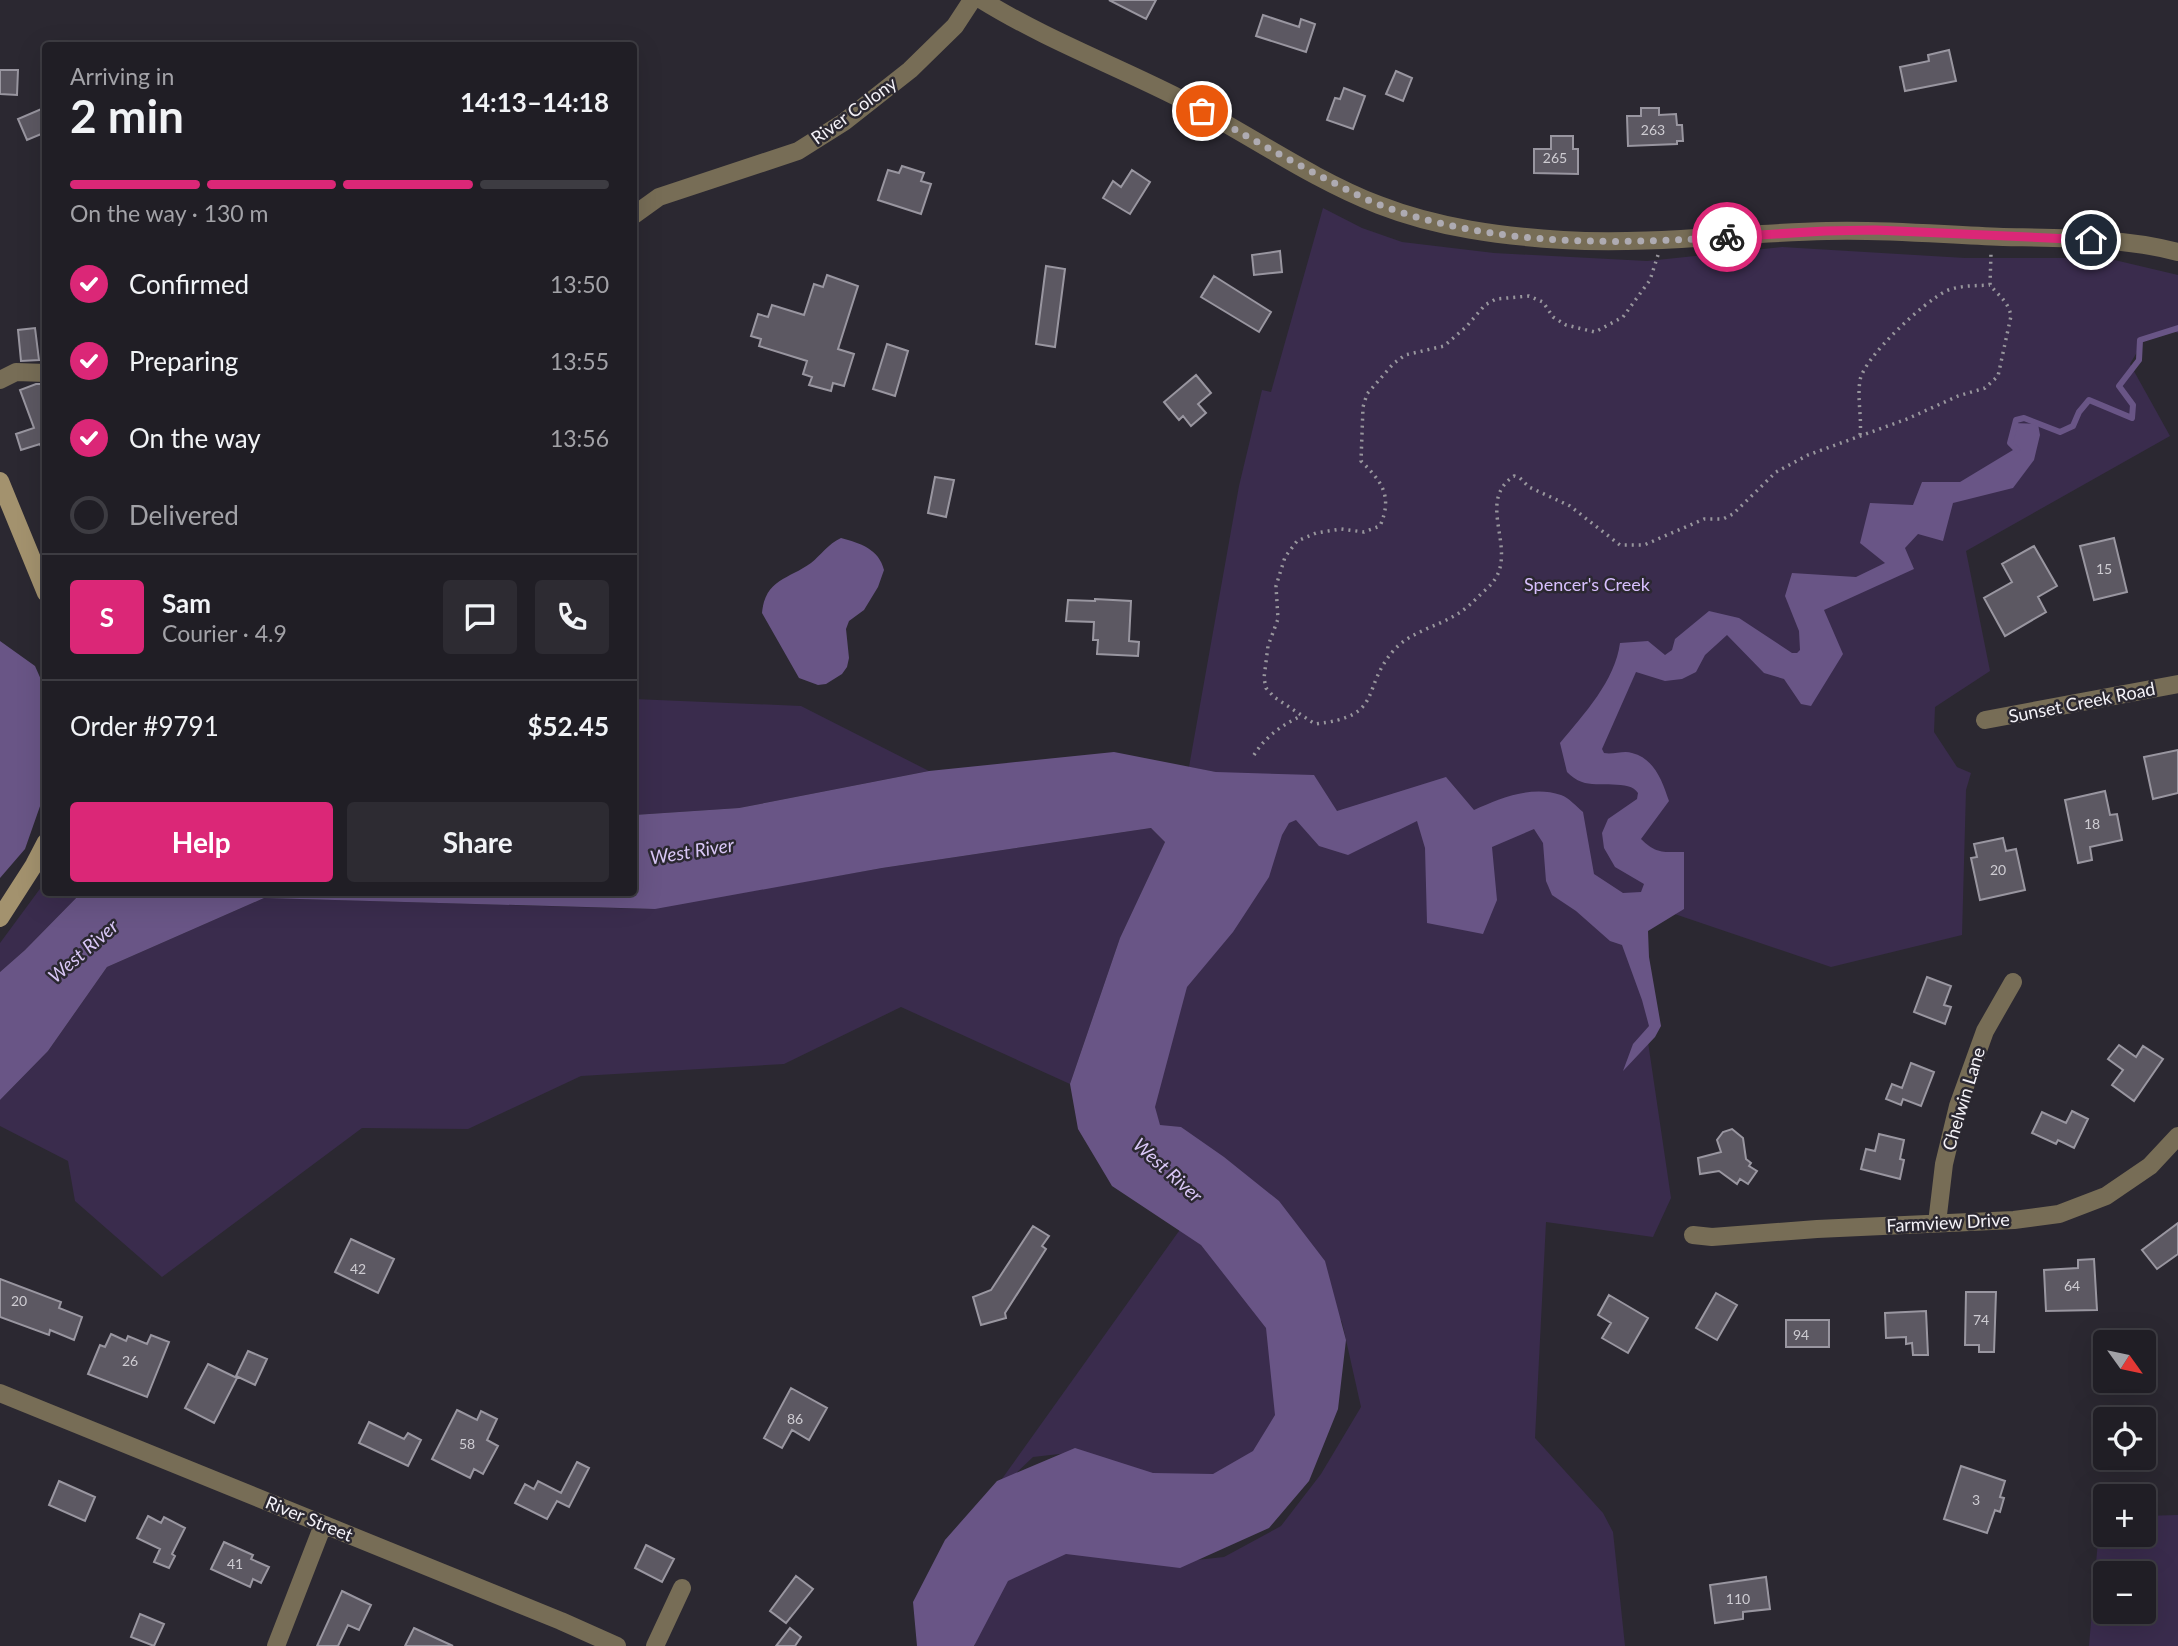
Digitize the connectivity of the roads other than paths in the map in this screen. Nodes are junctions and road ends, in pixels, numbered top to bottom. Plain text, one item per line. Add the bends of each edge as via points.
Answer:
1 (972, 0) edge
2 (982, 0) edge
3 (637, 213) edge
4 (2178, 252) edge
5 (42, 373) edge
6 (0, 380) edge
7 (0, 481) edge
8 (42, 583) edge
9 (2178, 684) edge
10 (1985, 720) dead end
11 (42, 849) edge
12 (0, 918) edge
13 (2012, 982) dead end
14 (2178, 1136) edge
15 (1937, 1223) junction
16 (1693, 1235) dead end
17 (0, 1393) edge
18 (323, 1525) junction
19 (682, 1588) dead end
20 (276, 1646) edge
21 (617, 1646) edge
22 (655, 1646) edge

1 - 3 street, River Colony via 955,26 910,70 821,137 798,151 659,197
2 - 4 street via 1038,32 1179,98 1378,205 1439,225 1564,240 1660,242 1875,230 2116,241
5 - 6 street via 16,372
7 - 8 main road
9 - 10 street, Sunset Creek Road
11 - 12 main road
13 - 15 street, Chelwin Lane via 1985,1031 1958,1105
14 - 15 street, Farmview Drive via 2150,1166 2117,1188 2059,1214
15 - 16 street, Farmview Drive
17 - 18 street, River Street
18 - 20 street
18 - 21 street, River Street
19 - 22 street

